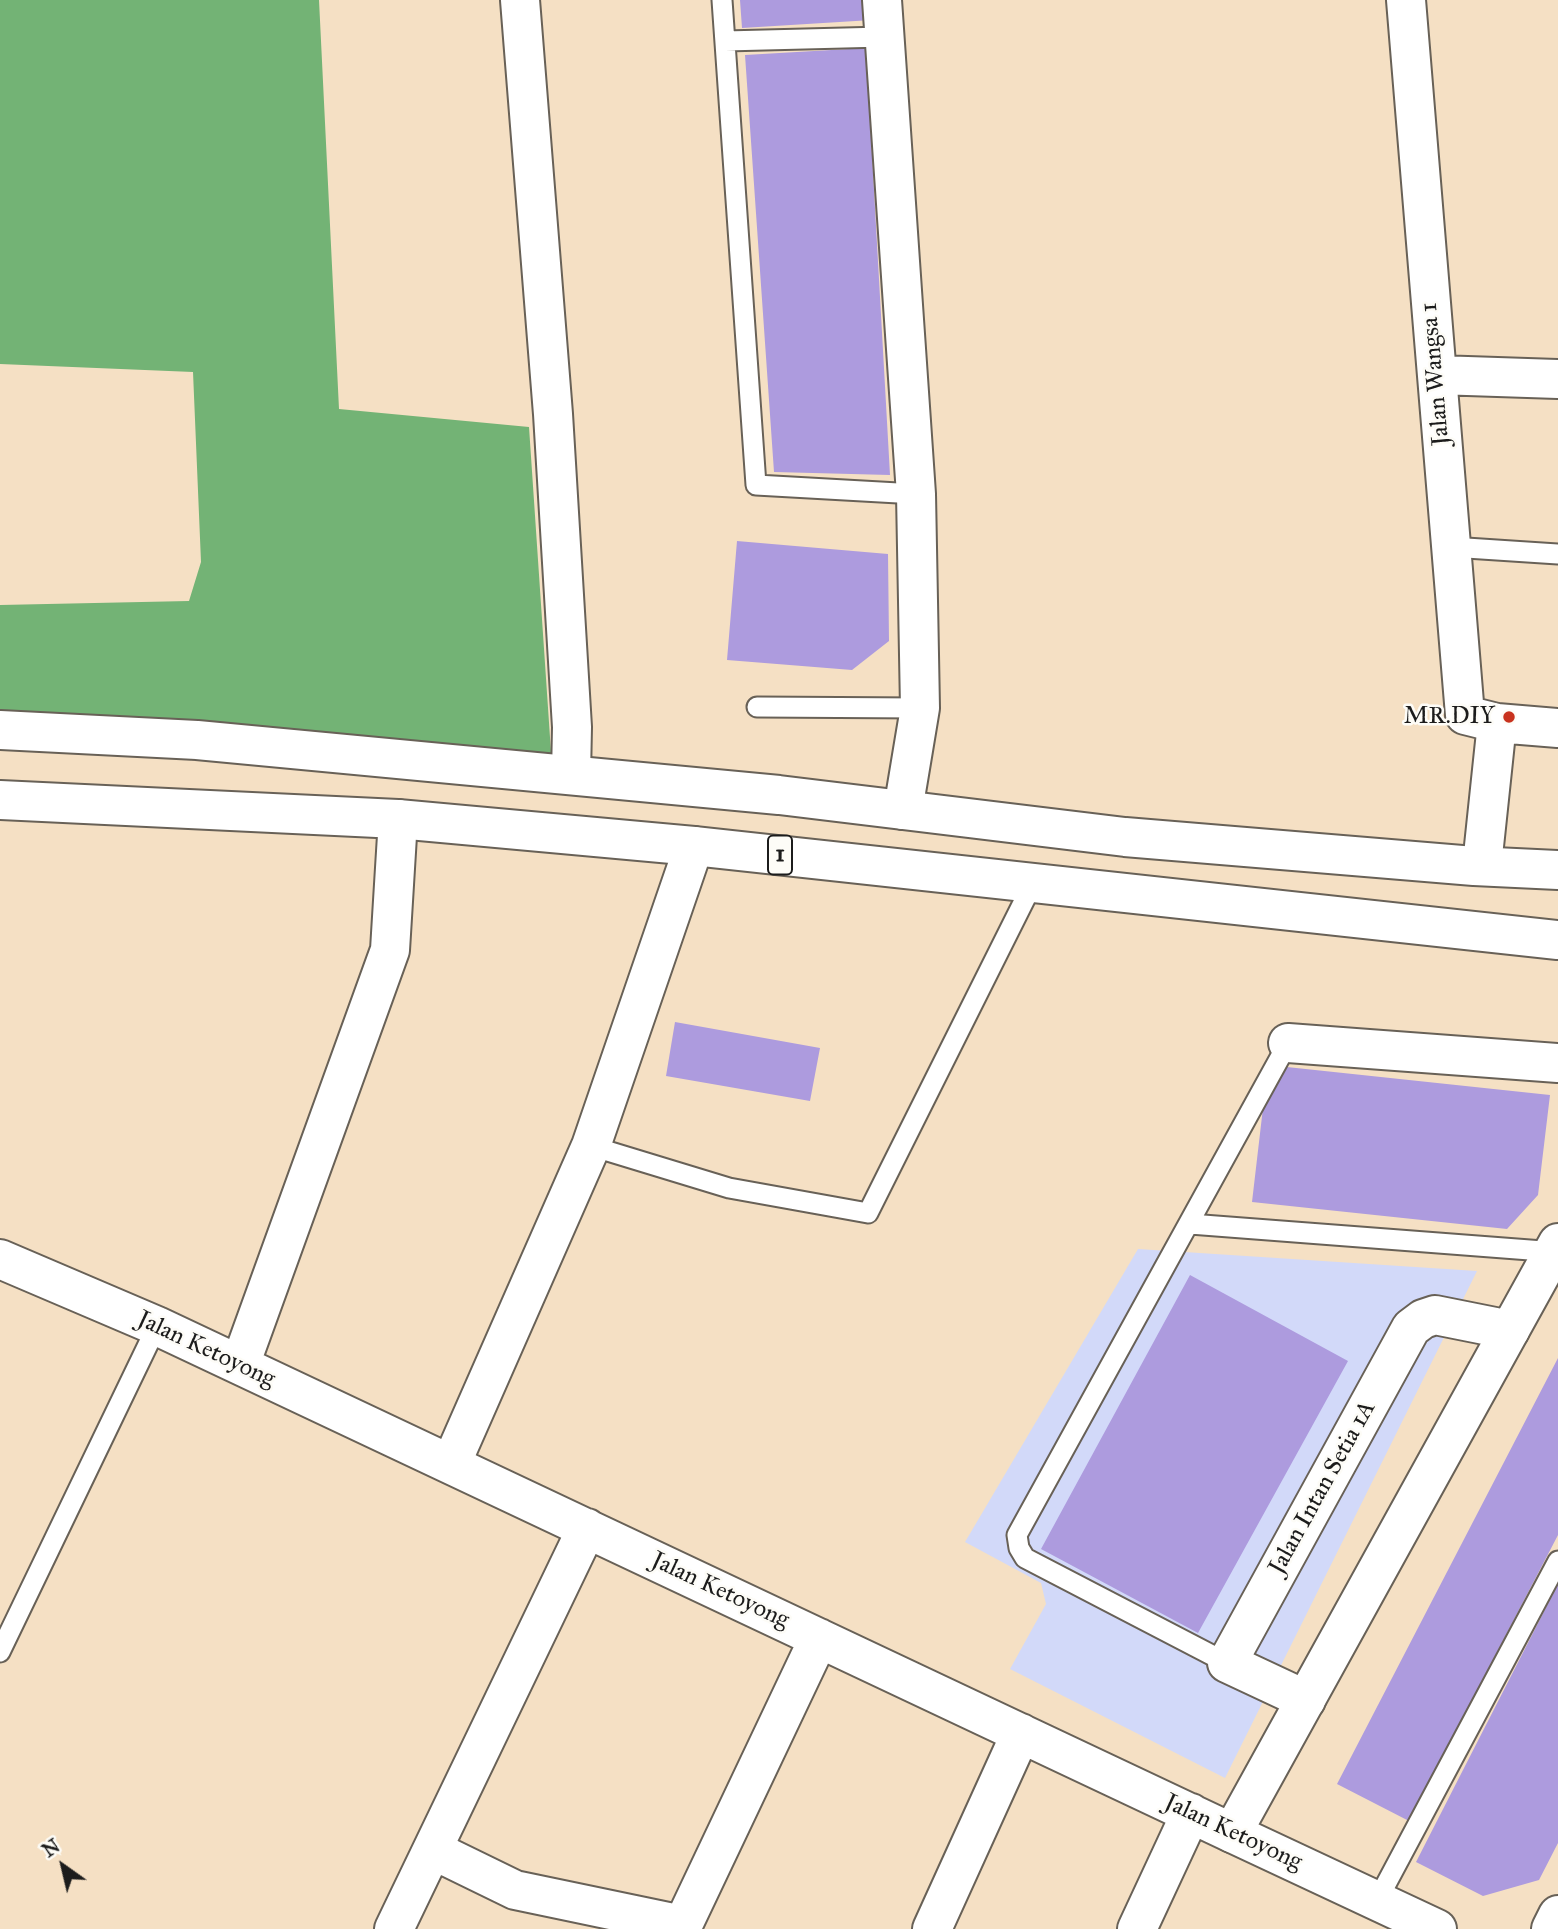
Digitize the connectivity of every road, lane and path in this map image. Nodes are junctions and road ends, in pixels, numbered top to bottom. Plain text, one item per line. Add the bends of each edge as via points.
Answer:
1 (520, 0) edge
2 (722, 0) edge
3 (1406, 0) edge
4 (883, 18) edge
5 (725, 41) junction
6 (1437, 375) junction
7 (1558, 379) edge
8 (916, 494) junction
9 (1451, 547) junction
10 (1558, 554) edge
11 (757, 707) dead end
12 (920, 708) junction
13 (1497, 723) junction
14 (1558, 728) edge
15 (0, 730) edge
16 (571, 775) junction
17 (0, 800) edge
18 (903, 810) junction
19 (398, 819) junction
20 (694, 846) junction
21 (1482, 865) junction
22 (1558, 870) edge
23 (1033, 883) junction
24 (1558, 940) edge
25 (1288, 1043) joint
26 (1558, 1063) edge
27 (591, 1146) junction
28 (1190, 1224) junction
29 (1556, 1249) edge
30 (0, 1259) edge
31 (157, 1326) junction
32 (1510, 1330) junction
33 (240, 1365) junction
34 (452, 1464) junction
35 (587, 1528) junction
36 (1558, 1561) edge
37 (819, 1638) junction
38 (0, 1652) edge
39 (1227, 1663) junction
40 (1306, 1700) junction
41 (1021, 1733) junction
42 (1191, 1813) junction
43 (1232, 1833) junction
44 (433, 1850) junction
45 (1377, 1901) junction
46 (1558, 1915) edge
47 (682, 1927) edge
48 (394, 1929) edge
49 (932, 1929) edge
50 (1137, 1929) edge
51 (1437, 1929) edge
52 (1550, 1929) edge

1 - 16 street via 553,414
2 - 5 lane
3 - 6 street, Jalan Wangsa 1
4 - 5 lane
4 - 8 street
5 - 8 lane via 756,485
6 - 7 street
6 - 9 street, Jalan Wangsa 1
8 - 12 street
9 - 10 lane
9 - 13 street, Jalan Wangsa 1 via 1465,715
11 - 12 lane
12 - 18 street
13 - 14 street
13 - 21 street
15 - 16 street via 197,740
16 - 18 street
17 - 19 street, 1
18 - 21 street via 1125,837
19 - 20 street, 1
19 - 33 street via 390,950
20 - 23 street, 1
20 - 27 street
21 - 22 street
23 - 24 street, 1
23 - 27 lane via 868,1213 729,1188
25 - 26 street
25 - 28 lane
27 - 34 street
28 - 29 lane
28 - 39 lane via 1017,1535 1025,1558
29 - 32 street
30 - 31 street, Jalan Ketoyong
31 - 33 street, Jalan Ketoyong
31 - 38 lane
32 - 39 street, Jalan Intan Setia 1A via 1435,1315 1410,1328
32 - 40 street
33 - 34 street, Jalan Ketoyong
34 - 35 street, Jalan Ketoyong
35 - 37 street, Jalan Ketoyong
35 - 44 street
36 - 45 lane
37 - 41 street, Jalan Ketoyong
37 - 47 street
39 - 40 street
40 - 43 street
41 - 42 street, Jalan Ketoyong
41 - 49 street
42 - 43 street, Jalan Ketoyong
42 - 50 street
43 - 45 street, Jalan Ketoyong
44 - 47 street via 515,1891
44 - 48 street
45 - 51 street, Jalan Ketoyong
46 - 52 street

